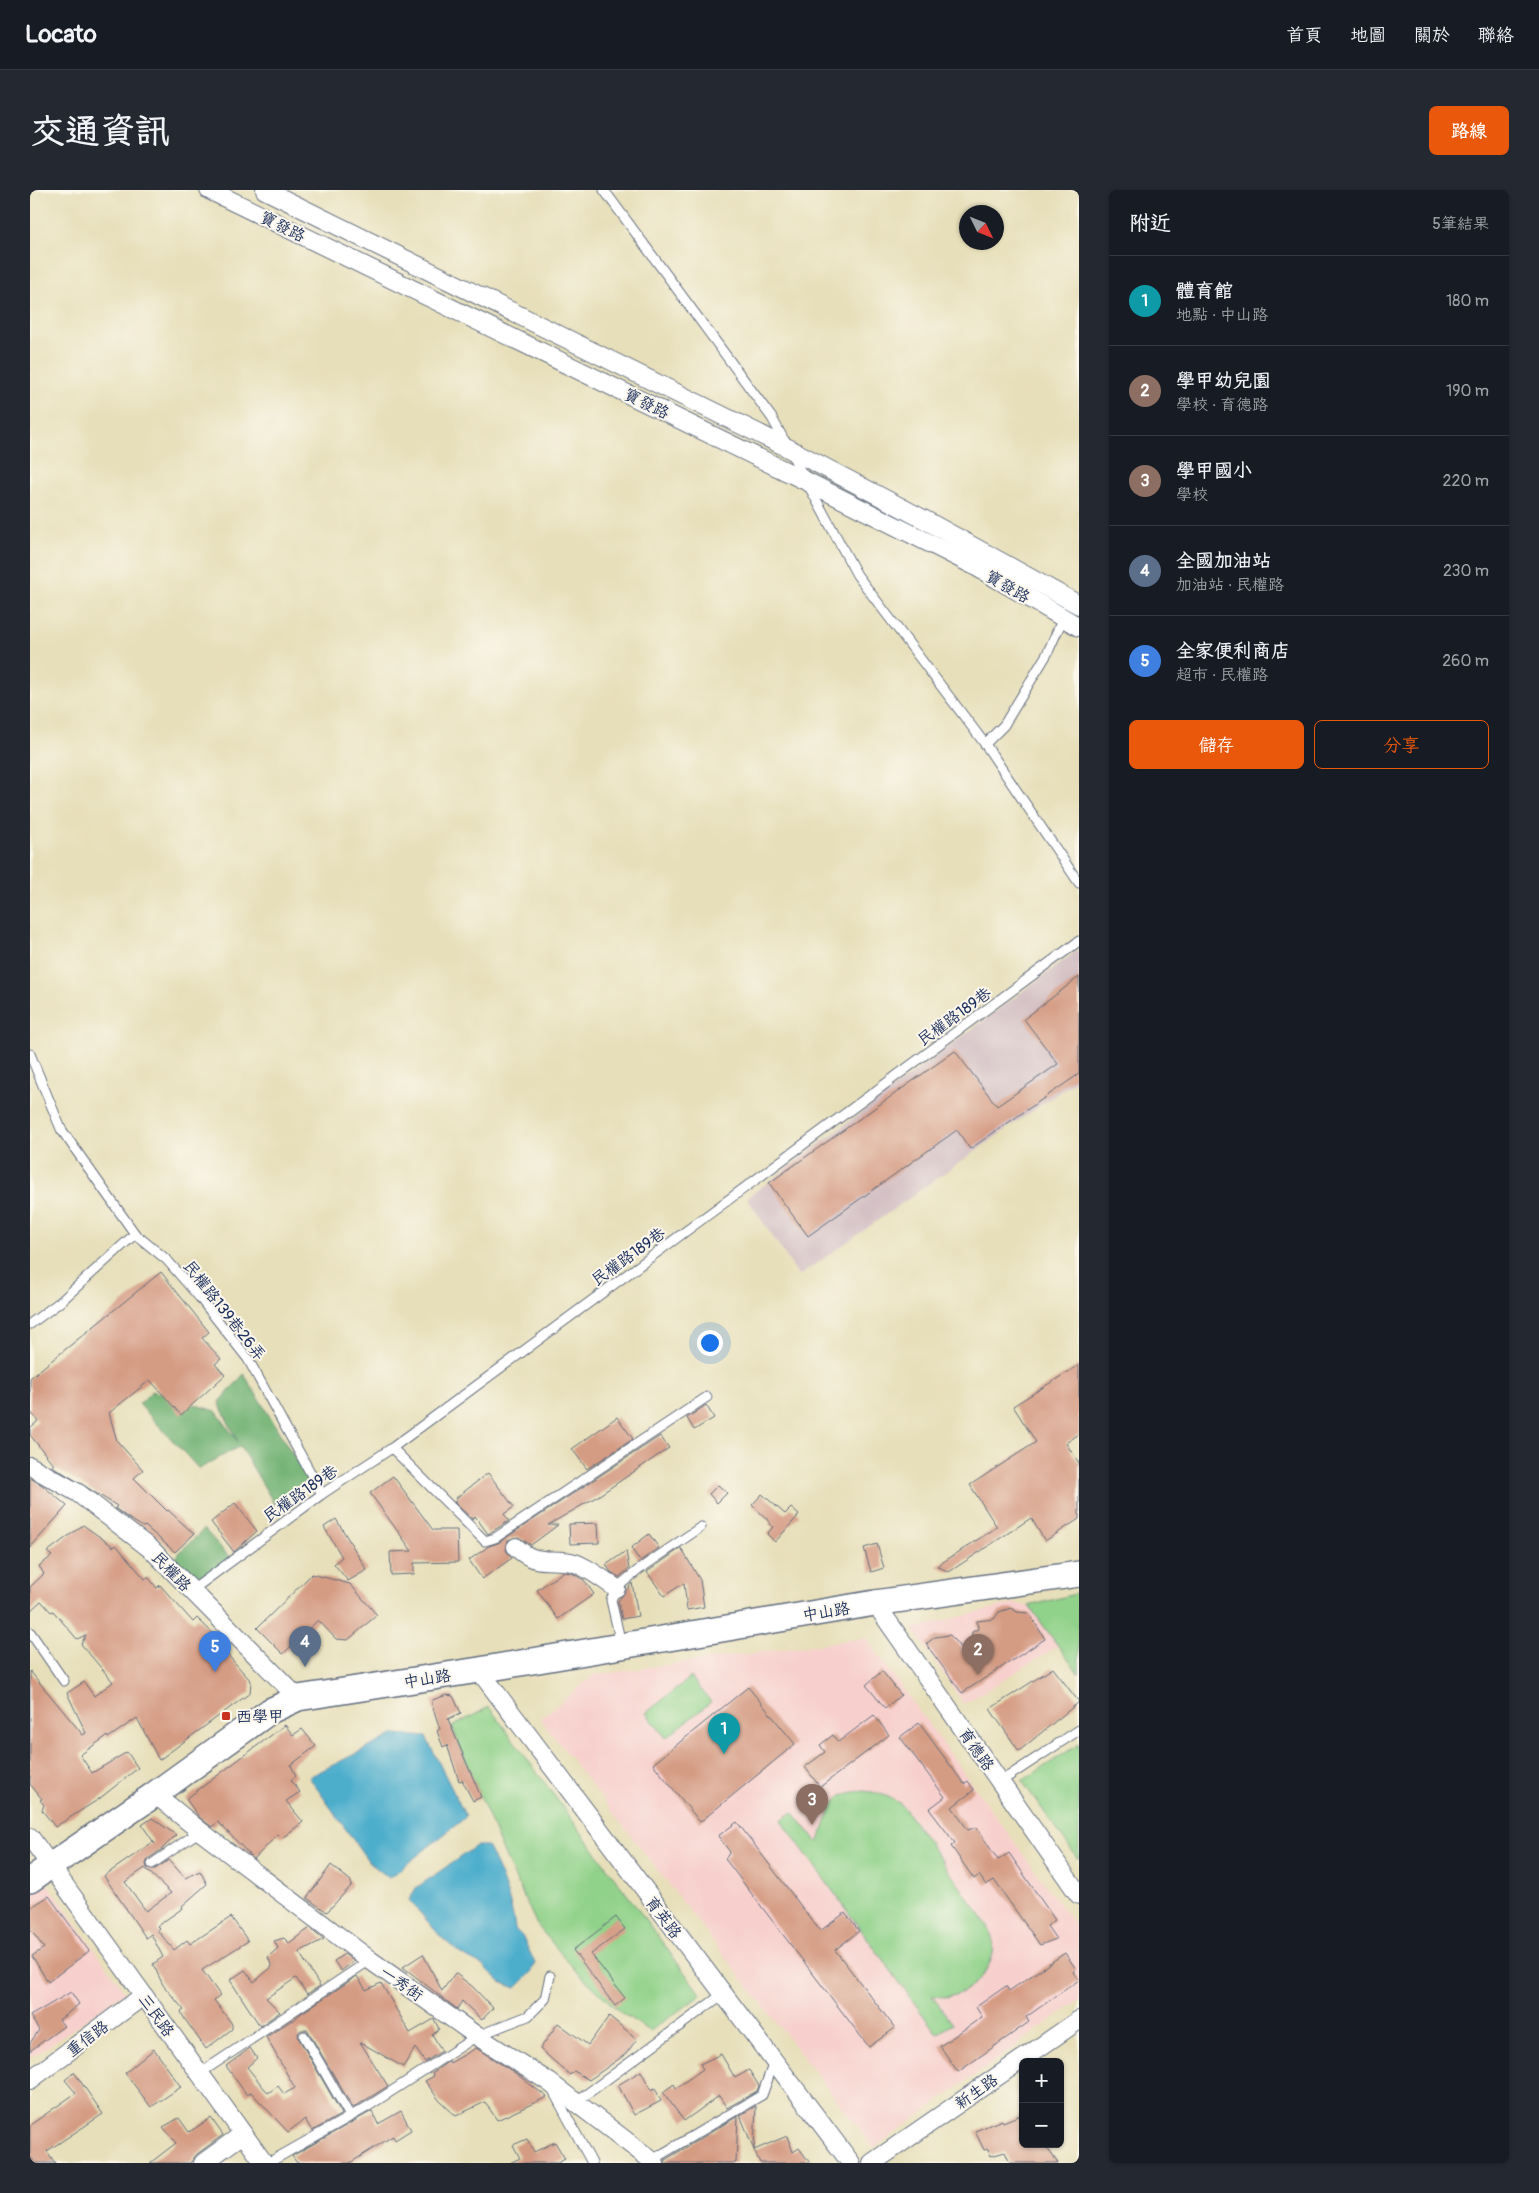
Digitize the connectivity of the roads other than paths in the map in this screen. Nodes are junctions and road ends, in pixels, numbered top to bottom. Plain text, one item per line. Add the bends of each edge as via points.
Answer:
1 (209, 190) edge
2 (265, 190) edge
3 (604, 190) edge
4 (786, 447) junction
5 (806, 481) junction
6 (1077, 599) edge
7 (1063, 618) junction
8 (1079, 627) edge
9 (985, 744) junction
10 (1079, 883) edge
11 (1079, 941) edge
12 (30, 1054) edge
13 (135, 1234) junction
14 (30, 1324) edge
15 (707, 1397) dead end
16 (392, 1448) junction
17 (30, 1466) edge
18 (322, 1494) junction
19 (701, 1527) dead end
20 (516, 1547) dead end
21 (1079, 1574) edge
22 (616, 1588) junction
23 (191, 1591) junction
24 (875, 1603) junction
25 (30, 1632) edge
26 (621, 1645) junction
27 (478, 1670) junction
28 (64, 1681) dead end
29 (298, 1698) junction
30 (1079, 1730) edge
31 (1000, 1782) junction
32 (155, 1794) junction
33 (200, 1831) junction
34 (30, 1837) edge
35 (152, 1864) dead end
36 (51, 1866) junction
37 (30, 1880) edge
38 (1076, 1886) edge
39 (370, 1960) junction
40 (550, 1976) dead end
41 (723, 1994) junction
42 (143, 1996) junction
43 (1079, 2020) edge
44 (304, 2036) dead end
45 (477, 2036) junction
46 (774, 2062) junction
47 (199, 2074) junction
48 (30, 2080) edge
49 (549, 2082) junction
50 (576, 2102) junction
51 (350, 2116) junction
52 (243, 2134) junction
53 (654, 2162) edge
54 (203, 2163) edge
55 (264, 2163) edge
56 (268, 2163) edge
57 (592, 2163) edge
58 (851, 2163) edge
59 (872, 2163) edge

1 - 5 street, 寶發路
2 - 4 street, 寶發路
3 - 4 lane via 772,418
4 - 5 lane
4 - 6 street, 寶發路
5 - 7 street, 寶發路 via 975,566
5 - 9 lane via 857,575
6 - 7 lane
7 - 8 street, 寶發路
7 - 9 lane via 1047,654 1004,725
9 - 10 lane
11 - 16 lane, 民權路189巷
12 - 13 lane, 民權路139巷26弄 via 61,1129
13 - 14 lane via 60,1302
13 - 18 lane, 民權路139巷26弄 via 167,1260 248,1360
15 - 16 lane via 495,1538 485,1541
16 - 18 lane, 民權路189巷
17 - 23 street, 民權路 via 78,1493 152,1550
18 - 23 lane, 民權路189巷
19 - 22 lane
20 - 22 street via 526,1557 573,1562
21 - 24 main road, 中山路
22 - 26 lane via 612,1600
23 - 29 street, 民權路
24 - 26 main road, 中山路
24 - 31 street, 育德路
25 - 28 lane
26 - 27 main road, 中山路
27 - 29 main road, 中山路
27 - 41 street, 育英路
29 - 32 main road, 中山路 via 270,1712
30 - 31 lane
31 - 38 street, 育德路
32 - 33 street, 一秀街
32 - 36 main road, 中山路
33 - 35 lane
33 - 39 street, 一秀街
34 - 36 street, 三民路
36 - 37 main road, 中山路
36 - 42 street, 三民路
39 - 45 street, 一秀街
39 - 47 lane
40 - 45 lane via 545,1998 528,2016
41 - 46 street, 育英路
41 - 50 lane
42 - 47 street, 三民路
42 - 48 street, 重信路
43 - 59 street, 新生路
44 - 51 lane
45 - 49 street, 一秀街
45 - 51 lane
46 - 53 lane via 762,2095
46 - 58 street, 育英路
47 - 52 street, 三民路
49 - 50 street, 一秀街
49 - 57 lane
50 - 53 street, 一秀街
51 - 56 lane
52 - 54 street
52 - 55 street, 三民路

